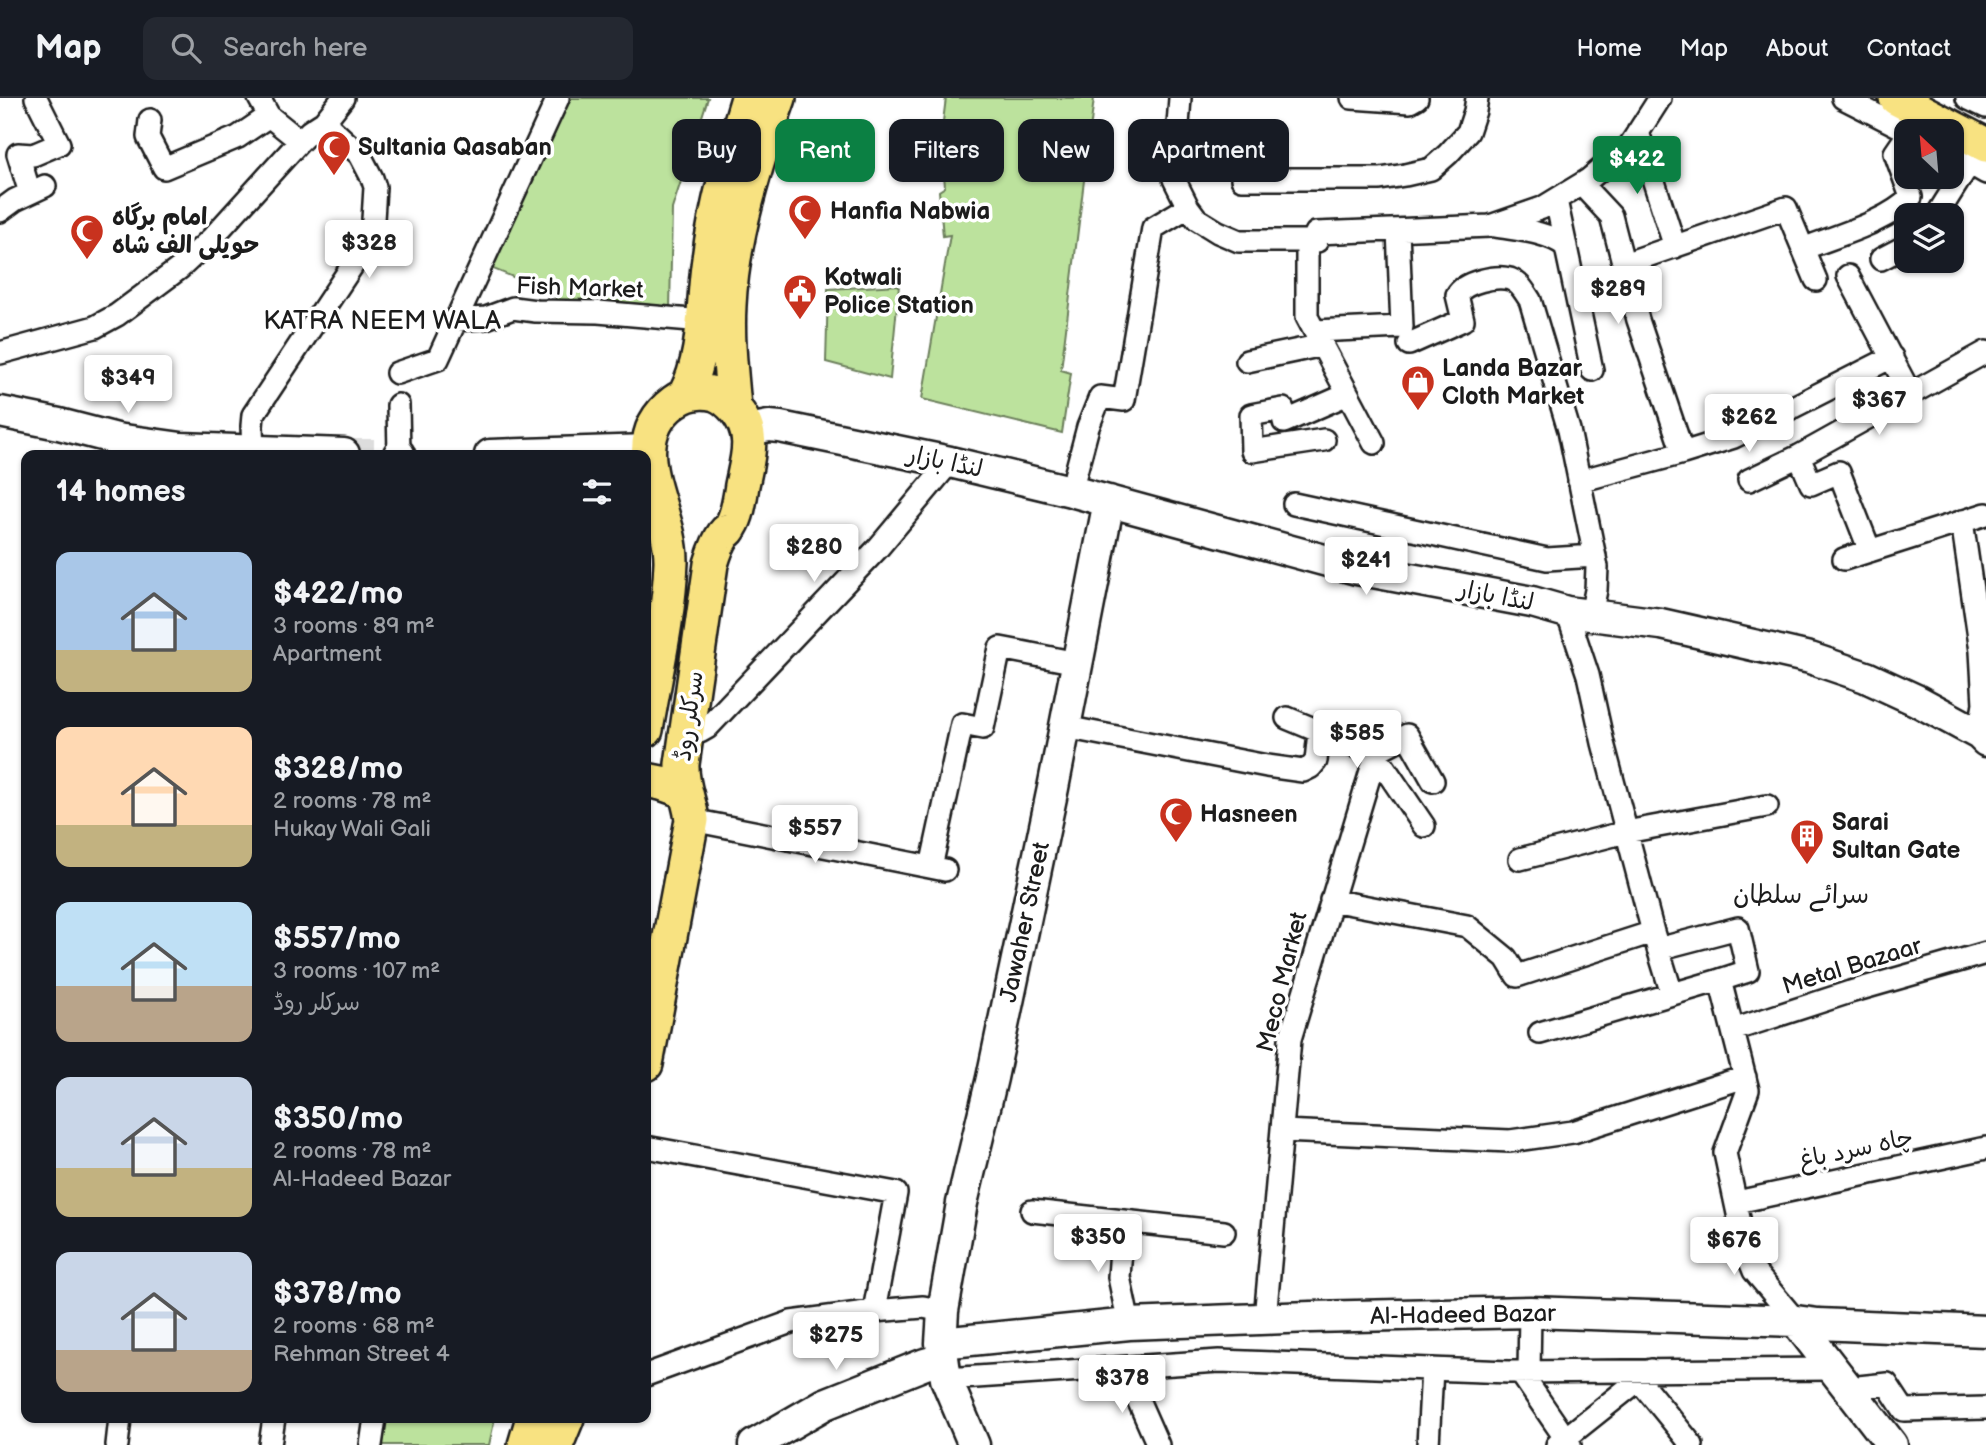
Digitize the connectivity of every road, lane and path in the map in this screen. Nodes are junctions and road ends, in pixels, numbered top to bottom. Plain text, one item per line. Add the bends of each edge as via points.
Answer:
1 (36, 98) edge
2 (343, 98) edge
3 (558, 98) edge
4 (748, 98) edge
5 (779, 98) edge
6 (1180, 98) edge
7 (1352, 98) edge
8 (1417, 98) edge
9 (1477, 98) edge
10 (1660, 98) edge
11 (1843, 98) edge
12 (1896, 98) edge
13 (1941, 98) edge
14 (1967, 98) edge
15 (264, 107) edge
16 (1986, 107) edge
17 (150, 120) dead end
18 (1986, 120) edge
19 (324, 122) junction
20 (1894, 124) edge
21 (1638, 132) junction
22 (300, 141) junction
23 (1981, 160) edge
24 (1289, 179) edge
25 (1582, 185) junction
26 (1908, 189) edge
27 (1556, 200) junction
28 (1945, 203) edge
29 (1188, 207) junction
30 (0, 211) edge
31 (1493, 225) junction
32 (1398, 230) junction
33 (1307, 241) junction
34 (1566, 246) junction
35 (1675, 247) junction
36 (1803, 249) junction
37 (1894, 252) edge
38 (1881, 259) dead end
39 (1624, 264) junction
40 (1848, 276) dead end
41 (1816, 280) dead end
42 (456, 320) junction
43 (703, 321) junction
44 (1319, 338) junction
45 (1409, 344) dead end
46 (1986, 352) edge
47 (0, 353) edge
48 (1892, 357) junction
49 (1247, 362) dead end
50 (1592, 370) dead end
51 (397, 373) dead end
52 (1348, 394) junction
53 (685, 395) junction
54 (1911, 395) junction
55 (398, 405) dead end
56 (0, 412) edge
57 (741, 419) junction
58 (1324, 440) dead end
59 (1374, 443) dead end
60 (154, 449) edge
61 (210, 450) edge
62 (253, 450) edge
63 (399, 450) edge
64 (617, 450) edge
65 (649, 450) joint
66 (1683, 453) junction
67 (1800, 456) junction
68 (950, 462) junction
69 (651, 477) edge
70 (1749, 480) dead end
71 (1579, 481) junction
72 (1070, 491) junction
73 (1109, 501) junction
74 (1294, 504) dead end
75 (659, 505) junction
76 (1986, 514) edge
77 (1962, 521) junction
78 (724, 534) junction
79 (1870, 551) junction
80 (1595, 556) junction
81 (1844, 559) dead end
82 (1579, 613) junction
83 (1077, 663) junction
84 (651, 700) edge
85 (1287, 718) dead end
86 (1065, 727) junction
87 (685, 731) junction
88 (1319, 732) junction
89 (1982, 738) edge
90 (1376, 755) junction
91 (651, 781) edge
92 (1433, 781) dead end
93 (688, 806) junction
94 (1767, 806) dead end
95 (1424, 826) dead end
96 (1626, 832) junction
97 (1520, 859) dead end
98 (1331, 900) junction
99 (1656, 940) junction
100 (1986, 953) edge
101 (1720, 980) junction
102 (1672, 994) junction
103 (1733, 1030) junction
104 (651, 1033) edge
105 (1540, 1033) dead end
106 (1745, 1077) junction
107 (1282, 1131) junction
108 (651, 1148) edge
109 (1986, 1148) edge
110 (1737, 1202) junction
111 (1032, 1211) dead end
112 (1123, 1221) junction
113 (1224, 1232) dead end
114 (874, 1311) junction
115 (943, 1311) junction
116 (1530, 1312) junction
117 (1265, 1319) junction
118 (1796, 1321) junction
119 (1129, 1324) junction
120 (1986, 1331) edge
121 (943, 1361) junction
122 (1124, 1368) junction
123 (1432, 1369) junction
124 (1524, 1372) junction
125 (651, 1373) edge
126 (1645, 1375) junction
127 (1842, 1378) junction
128 (1986, 1408) edge
129 (119, 1423) edge
130 (273, 1423) edge
131 (374, 1423) edge
132 (532, 1423) edge
133 (565, 1423) edge
134 (1564, 1443) edge
135 (117, 1445) edge
136 (270, 1445) edge
137 (371, 1445) edge
138 (525, 1445) edge
139 (556, 1445) edge
140 (754, 1445) edge
141 (974, 1445) edge
142 (1158, 1445) edge
143 (1428, 1445) edge
144 (1692, 1445) edge
145 (1892, 1445) edge

1 - 30 street via 59,144 33,155 18,154 37,189
2 - 19 street
3 - 42 street
4 - 43 main road, سرکلر روڈ via 720,197
5 - 57 main road, سرکلر روڈ via 732,271 728,326
6 - 29 street via 1174,178
7 - 8 street via 1410,102
9 - 24 street via 1468,132 1431,169 1380,179
10 - 21 street
11 - 20 street
12 - 23 main road
13 - 18 main road
14 - 16 street
15 - 17 street via 238,137 164,168 148,137
15 - 22 street
19 - 22 street
19 - 62 street via 360,155 372,178 372,236 253,415
21 - 25 street via 1630,145
21 - 35 street
22 - 47 street via 211,239 117,315 95,327
23 - 28 street via 1964,172
25 - 27 street
25 - 39 street via 1611,216
26 - 36 street via 1911,197 1901,208
27 - 31 street
27 - 34 street
29 - 33 street via 1197,219 1239,241
29 - 72 street via 1153,228 1124,400 1100,397
31 - 32 street
31 - 34 street via 1547,236
32 - 33 street via 1316,233 1317,241
32 - 44 street via 1402,327
33 - 44 street via 1307,317
34 - 50 street
35 - 36 street via 1786,208
35 - 39 street
36 - 41 street
37 - 38 street
39 - 66 street
40 - 48 street
42 - 43 street, Fish Market via 485,318 513,308
42 - 51 street via 438,359
43 - 53 main road, سرکلر روڈ via 698,363
44 - 49 street
44 - 52 street
45 - 71 street via 1463,320 1457,295 1460,288 1489,279 1508,279 1521,286 1530,300 1569,430
46 - 54 street
48 - 54 street
48 - 66 street via 1734,438
52 - 58 street via 1284,422 1283,409 1251,415 1252,451
52 - 59 street
53 - 57 main road via 712,393 729,401
53 - 65 main road, سرکلر روڈ via 660,417
54 - 67 street
55 - 63 street
56 - 60 street
57 - 68 street, لنڈا بازار
57 - 78 main road, سرکلر روڈ via 749,450 740,499
60 - 61 street
64 - 65 street
66 - 71 street
67 - 70 street
67 - 79 street via 1811,484 1839,472
68 - 72 street, لنڈا بازار
68 - 87 street via 878,548 707,728
69 - 75 main road, سرکلر روڈ
71 - 80 street
72 - 73 street, لنڈا بازار
73 - 82 street, لنڈا بازار via 1357,569
73 - 83 street, Jawaher Street
74 - 80 street via 1547,559
75 - 78 main road, سرکلر روڈ via 686,534 701,539
75 - 84 main road, سرکلر روڈ via 671,562
76 - 77 street
77 - 79 street
77 - 89 street via 1981,651
78 - 87 main road, سرکلر روڈ via 711,564
79 - 81 street
80 - 82 street via 1596,590
82 - 89 street, لنڈا بازار via 1661,624 1810,658 1916,700
82 - 96 street via 1588,675
83 - 86 street, Jawaher Street
83 - 93 street via 1000,648 983,728 962,724 938,868
85 - 88 street
86 - 88 street via 1303,771 1316,761
86 - 115 street, Jawaher Street
87 - 93 main road, سرکلر روڈ via 682,764
88 - 90 street
90 - 92 street via 1407,735
90 - 95 street
90 - 98 street, Meco Market
91 - 93 main road via 661,783
93 - 104 main road, سرکلر روڈ
94 - 96 street
96 - 97 street
96 - 99 street
98 - 99 street via 1467,926 1506,958 1517,976
98 - 107 street, Meco Market via 1290,1039
99 - 101 street via 1738,928 1748,971
99 - 102 street
100 - 103 street, Metal Bazaar
101 - 102 street
101 - 103 street
102 - 105 street
103 - 106 street
106 - 107 street via 1573,1132 1510,1141
106 - 110 street via 1748,1090 1725,1153
107 - 117 street, Meco Market
108 - 114 street via 896,1193
109 - 110 street, چاہ سرد باغ
110 - 118 street via 1754,1271
111 - 112 street
112 - 113 street
112 - 119 street via 1119,1277
114 - 115 street via 923,1307
114 - 125 street via 782,1324
115 - 121 street, Jawaher Street
116 - 117 street, Al-Hadeed Bazar
116 - 118 street, Al-Hadeed Bazar
116 - 124 street
117 - 119 street, Al-Hadeed Bazar
118 - 120 street, Al-Hadeed Bazar
118 - 127 street
119 - 121 street, Al-Hadeed Bazar
121 - 122 street
121 - 140 street, Al-Hadeed Bazar via 825,1404
121 - 141 street
122 - 123 street via 1219,1361
122 - 142 street
123 - 124 street
123 - 143 street
124 - 126 street
124 - 134 street
126 - 127 street
126 - 134 street
126 - 144 street
127 - 128 street via 1887,1384 1904,1410
127 - 145 street
129 - 135 street
130 - 136 street
131 - 137 street
132 - 138 main road
133 - 139 main road

